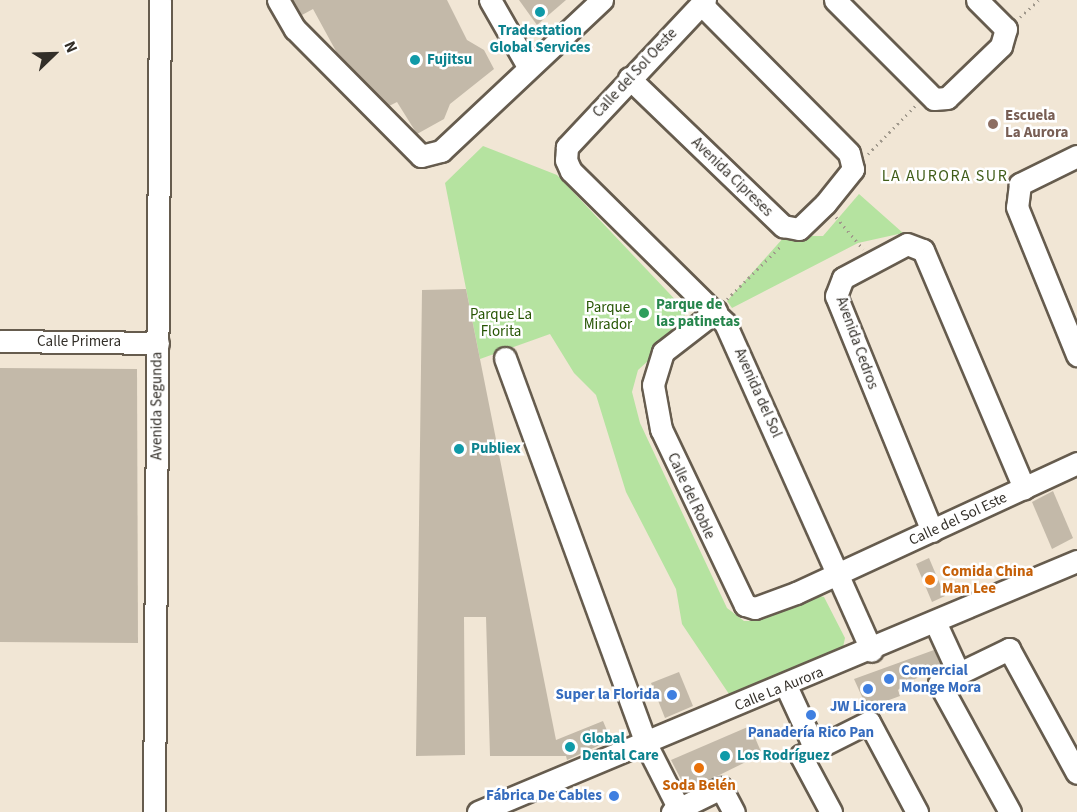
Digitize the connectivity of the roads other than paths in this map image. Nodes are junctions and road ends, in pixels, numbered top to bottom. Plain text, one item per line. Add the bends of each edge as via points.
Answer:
1 (160, 0) edge
2 (278, 0) edge
3 (490, 0) edge
4 (602, 0) edge
5 (835, 0) edge
6 (977, 0) edge
7 (703, 2) edge
8 (529, 68) junction
9 (629, 78) junction
10 (567, 147) joint
11 (1077, 156) edge
12 (716, 311) junction
13 (0, 341) edge
14 (158, 343) junction
15 (1077, 355) edge
16 (505, 358) dead end
17 (1077, 463) edge
18 (1024, 488) junction
19 (932, 531) junction
20 (1077, 561) edge
21 (838, 575) junction
22 (936, 624) junction
23 (872, 651) junction
24 (959, 674) junction
25 (786, 687) junction
26 (646, 744) junction
27 (815, 749) junction
28 (1077, 773) edge
29 (676, 810) edge
30 (154, 812) edge
31 (478, 812) edge
32 (734, 812) edge
33 (831, 812) edge
34 (917, 812) edge
35 (1010, 812) edge

1 - 14 street, Avenida Segunda
2 - 8 street via 295,29 421,156 441,151
3 - 8 street
4 - 8 street
5 - 6 street via 934,99 947,98 1001,46 1006,29
7 - 9 street, Calle del Sol Oeste
7 - 9 street, Avenida Cipreses via 849,153 853,169 825,204 798,229 783,226
9 - 10 street, Calle del Sol Oeste
10 - 12 street, Avenida del Sol via 571,171
11 - 15 street via 1020,184 1017,207
12 - 21 street, Avenida del Sol via 735,340
12 - 21 street, Calle del Roble via 663,352 655,367 656,407 674,460 745,605 755,609
13 - 14 street, Calle Primera
14 - 30 street, Avenida Segunda
16 - 26 street
17 - 18 street, Calle del Sol Este
18 - 19 street, Calle del Sol Este
18 - 19 street, Avenida Cedros via 923,250 908,244 843,278 836,296
19 - 21 street, Calle del Sol Este
20 - 22 street, Calle La Aurora
21 - 23 street, Avenida del Sol
22 - 23 street, Calle La Aurora
22 - 24 street
23 - 25 street, Calle La Aurora
24 - 28 street via 1009,649
24 - 35 street via 939,684
25 - 26 street, Calle La Aurora
25 - 27 street
26 - 29 street
26 - 31 street, Calle La Aurora
27 - 33 street via 801,756
27 - 34 street via 869,722
29 - 32 street via 721,788

